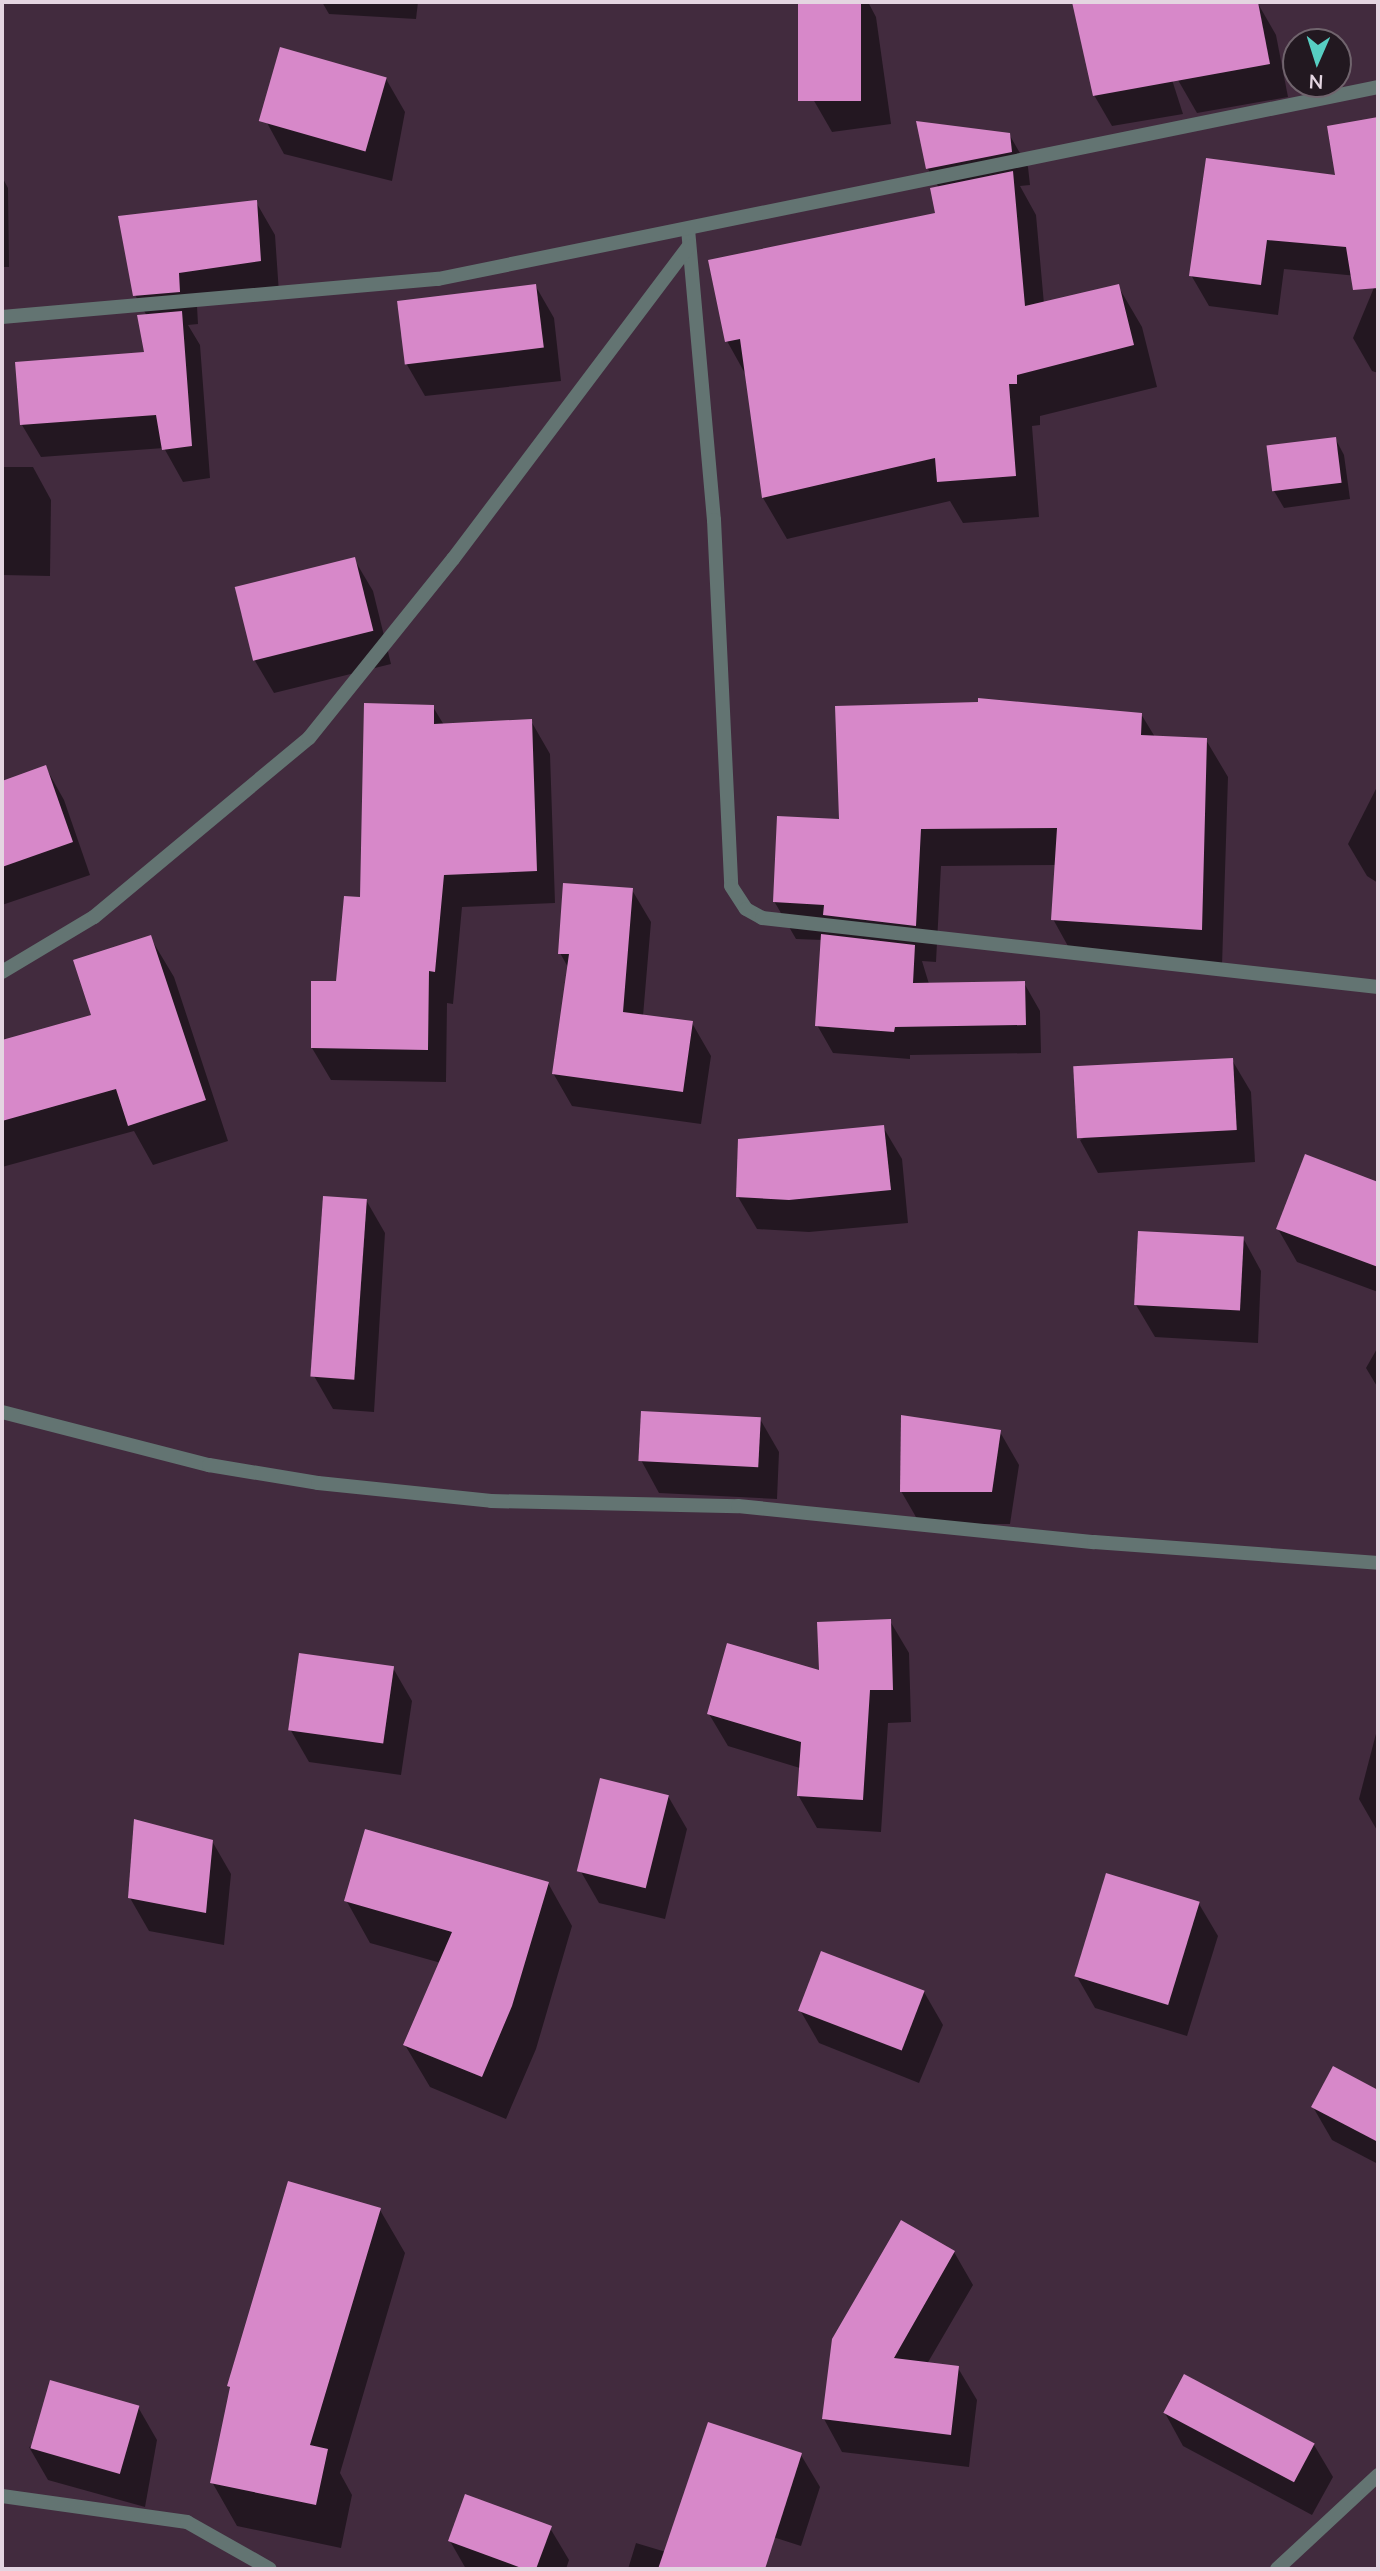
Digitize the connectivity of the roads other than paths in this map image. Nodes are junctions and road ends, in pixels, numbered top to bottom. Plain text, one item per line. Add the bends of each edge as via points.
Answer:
1 (1378, 87) edge
2 (688, 229) junction
3 (689, 246) junction
4 (2, 317) edge
5 (2, 972) edge
6 (1378, 987) edge
7 (2, 1412) edge
8 (1378, 1563) edge
9 (1378, 2476) edge
10 (2, 2496) edge
11 (270, 2569) edge
12 (1277, 2569) edge

1 - 2 street
2 - 3 street
2 - 4 street via 438,279
3 - 5 street via 453,559 309,738 94,918
3 - 6 street via 714,520 731,886 746,909 762,918
7 - 8 street via 209,1465 318,1483 491,1501 738,1506 1094,1542
9 - 12 street
10 - 11 street via 187,2522

